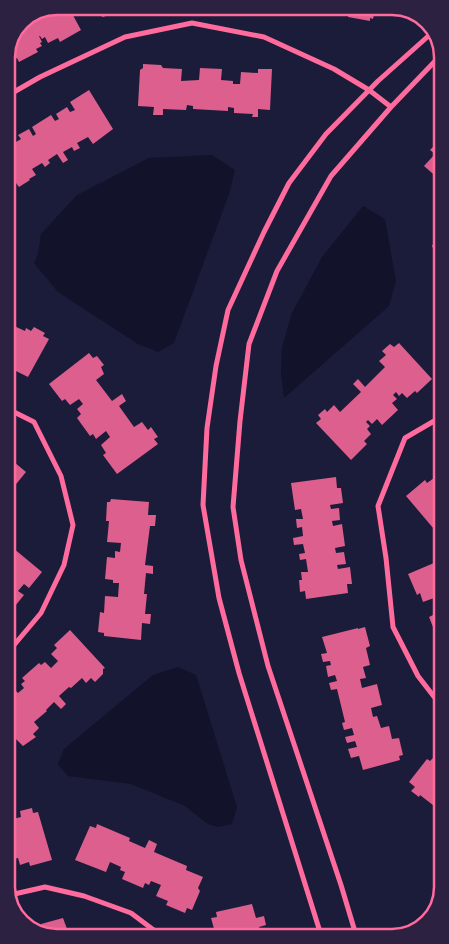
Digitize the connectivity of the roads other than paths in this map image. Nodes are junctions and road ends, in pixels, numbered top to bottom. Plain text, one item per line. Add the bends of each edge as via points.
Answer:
1 (428, 36) edge
2 (434, 62) edge
3 (369, 90) junction
4 (15, 91) edge
5 (391, 107) junction
6 (15, 412) edge
7 (434, 421) edge
8 (15, 644) edge
9 (434, 697) edge
10 (16, 894) edge
11 (153, 929) edge
12 (319, 929) edge
13 (355, 929) edge

1 - 3 street
2 - 5 street
3 - 4 street via 334,69 264,37 192,23 125,37
3 - 5 street
3 - 12 street via 326,134 289,183 264,232 228,310 207,428 203,505 219,598 239,673
5 - 13 street via 331,176 277,271 249,344 233,507 241,560 268,666
6 - 8 street via 34,422 61,476 73,525 64,565 41,613
7 - 9 street via 405,438 378,506 393,628 418,676
10 - 11 street via 44,887 84,896 130,913

